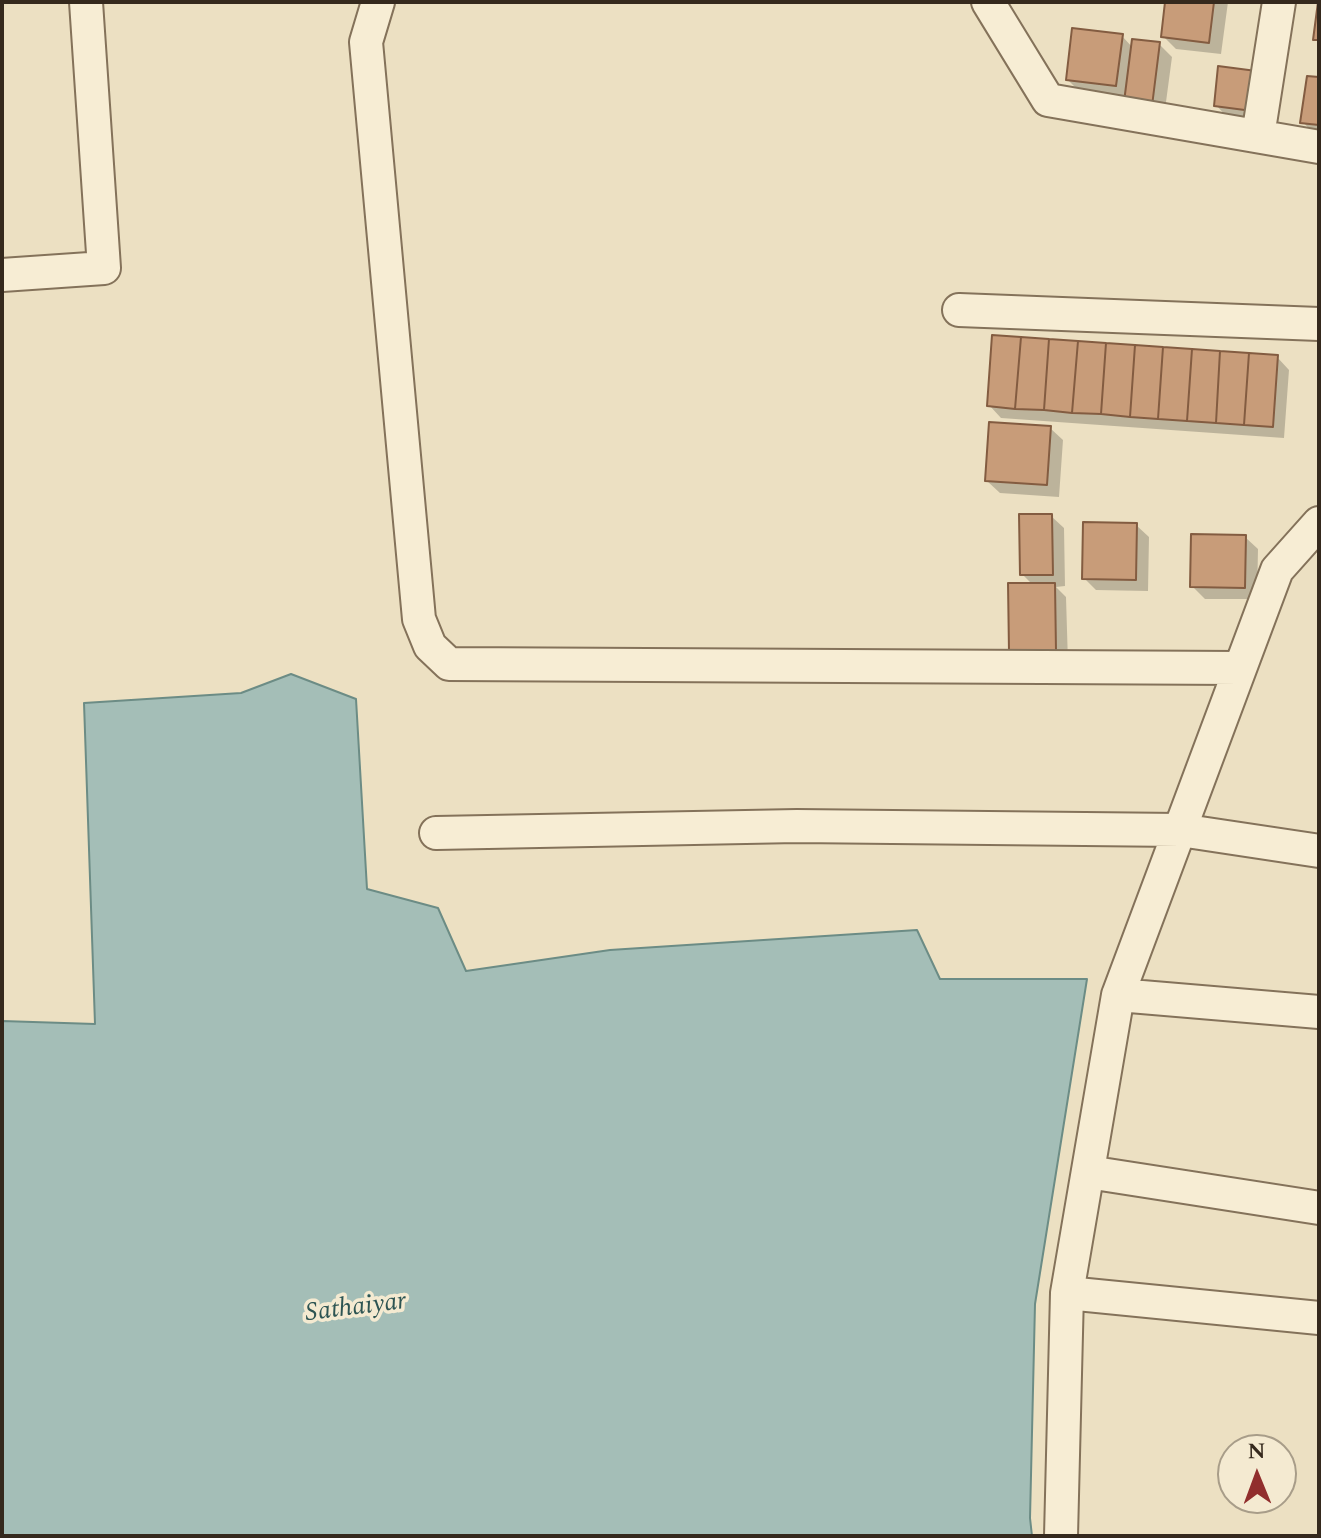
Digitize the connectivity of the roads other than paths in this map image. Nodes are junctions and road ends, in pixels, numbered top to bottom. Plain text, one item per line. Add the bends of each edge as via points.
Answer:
1 (86, 2) edge
2 (378, 2) edge
3 (988, 2) edge
4 (1279, 2) edge
5 (1258, 136) junction
6 (1319, 147) edge
7 (2, 275) edge
8 (959, 310) dead end
9 (1319, 324) edge
10 (1319, 523) edge
11 (1240, 668) junction
12 (1180, 830) junction
13 (436, 833) dead end
14 (1319, 851) edge
15 (1118, 995) junction
16 (1319, 1012) edge
17 (1088, 1172) junction
18 (1319, 1208) edge
19 (1067, 1293) junction
20 (1319, 1318) edge
21 (1061, 1536) edge

1 - 7 street via 104,268
2 - 11 street via 366,42 419,619 430,646 449,664
3 - 5 street via 1048,100
4 - 5 street
5 - 6 street
8 - 9 street
10 - 11 street via 1277,570
11 - 12 street
12 - 13 street via 797,826
12 - 14 street
12 - 15 street
15 - 16 street
15 - 17 street
17 - 18 street
17 - 19 street
19 - 20 street
19 - 21 street

